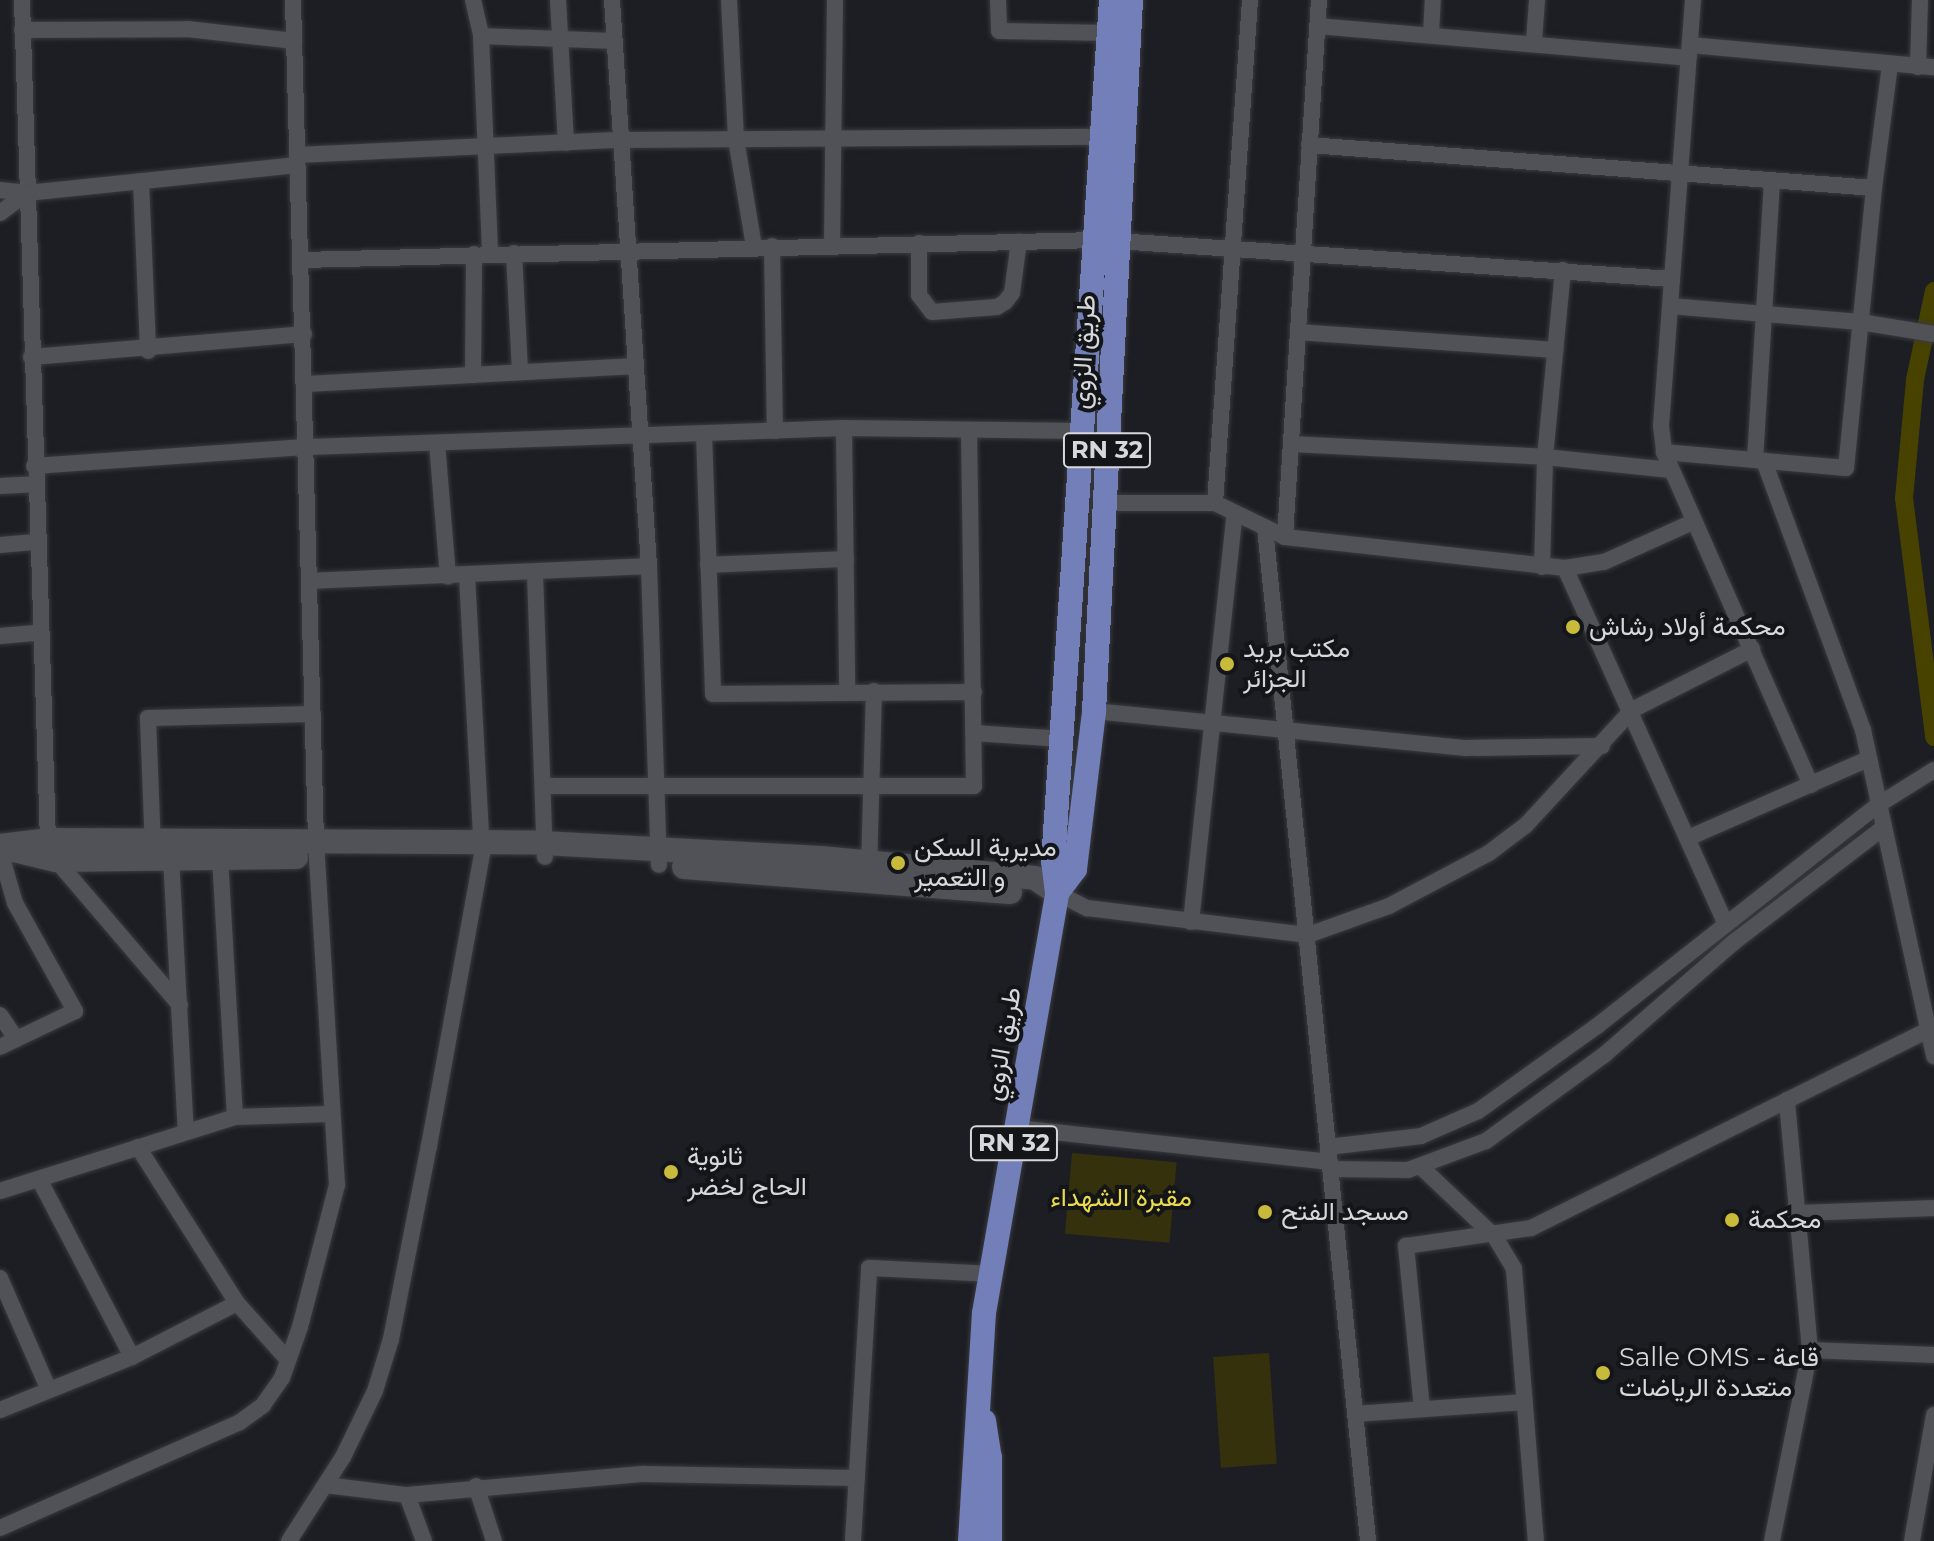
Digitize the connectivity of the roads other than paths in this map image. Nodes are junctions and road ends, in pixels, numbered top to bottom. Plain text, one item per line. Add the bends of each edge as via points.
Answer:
1 (22, 0) edge
2 (293, 0) edge
3 (473, 0) edge
4 (558, 0) edge
5 (612, 0) edge
6 (729, 0) edge
7 (835, 0) edge
8 (998, 0) edge
9 (1111, 0) edge
10 (1131, 0) edge
11 (1250, 0) edge
12 (1319, 0) edge
13 (1433, 0) edge
14 (1537, 0) edge
15 (1693, 0) edge
16 (1920, 0) edge
17 (1317, 26) junction
18 (22, 30) junction
19 (1109, 33) junction
20 (1431, 34) junction
21 (481, 36) junction
22 (294, 41) junction
23 (614, 41) junction
24 (1534, 41) junction
25 (561, 42) junction
26 (1689, 51) junction
27 (1890, 65) junction
28 (1926, 67) edge
29 (1102, 137) junction
30 (736, 139) junction
31 (830, 139) junction
32 (620, 140) junction
33 (566, 143) junction
34 (1309, 145) junction
35 (486, 146) junction
36 (298, 160) junction
37 (1680, 175) junction
38 (141, 181) junction
39 (1772, 181) junction
40 (1874, 188) junction
41 (0, 190) edge
42 (27, 193) junction
43 (0, 213) edge
44 (1106, 240) junction
45 (1019, 241) junction
46 (919, 243) junction
47 (832, 245) junction
48 (754, 246) junction
49 (772, 246) junction
50 (1233, 246) junction
51 (626, 249) junction
52 (1303, 250) junction
53 (514, 253) junction
54 (482, 254) junction
55 (301, 260) junction
56 (1563, 270) junction
57 (1672, 279) junction
58 (1670, 306) junction
59 (1764, 314) junction
60 (1860, 322) junction
61 (1298, 332) junction
62 (304, 334) junction
63 (1934, 334) edge
64 (1555, 350) junction
65 (148, 351) junction
66 (31, 357) junction
67 (633, 366) junction
68 (520, 372) junction
69 (473, 375) junction
70 (305, 384) junction
71 (844, 428) junction
72 (969, 430) junction
73 (775, 431) junction
74 (1085, 431) junction
75 (704, 434) junction
76 (637, 436) junction
77 (437, 443) junction
78 (1291, 444) junction
79 (308, 447) junction
80 (1664, 452) junction
81 (1545, 457) junction
82 (1760, 460) junction
83 (34, 466) junction
84 (1670, 470) junction
85 (34, 484) junction
86 (0, 486) edge
87 (1104, 503) junction
88 (1215, 503) junction
89 (1235, 513) junction
90 (1693, 522) junction
91 (1265, 528) junction
92 (1285, 537) junction
93 (36, 542) junction
94 (0, 545) edge
95 (846, 559) junction
96 (708, 565) junction
97 (649, 566) junction
98 (1542, 567) junction
99 (1565, 568) junction
100 (535, 574) junction
101 (467, 575) junction
102 (448, 577) junction
103 (310, 581) junction
104 (38, 633) junction
105 (0, 636) edge
106 (1752, 649) junction
107 (847, 691) junction
108 (874, 691) junction
109 (974, 692) junction
110 (1632, 710) junction
111 (1094, 711) junction
112 (313, 714) junction
113 (1212, 725) junction
114 (974, 733) junction
115 (1287, 734) junction
116 (1063, 739) junction
117 (1602, 746) junction
118 (1868, 759) junction
119 (1934, 770) edge
120 (1811, 785) junction
121 (545, 786) junction
122 (657, 786) junction
123 (873, 786) junction
124 (1878, 805) junction
125 (1883, 828) junction
126 (1688, 838) junction
127 (482, 847) junction
128 (0, 848) edge
129 (317, 848) junction
130 (52, 850) junction
131 (544, 850) junction
132 (159, 852) junction
133 (220, 857) junction
134 (659, 857) junction
135 (869, 872) junction
136 (1057, 893) junction
137 (1191, 922) junction
138 (1725, 923) junction
139 (1308, 935) junction
140 (180, 1005) junction
141 (0, 1015) edge
142 (1931, 1029) junction
143 (16, 1039) junction
144 (0, 1047) edge
145 (1934, 1056) edge
146 (1787, 1100) junction
147 (330, 1114) junction
148 (235, 1117) junction
149 (1017, 1128) junction
150 (186, 1132) junction
151 (138, 1147) junction
152 (1330, 1160) junction
153 (1420, 1166) junction
154 (39, 1179) junction
155 (0, 1191) edge
156 (1934, 1208) edge
157 (1800, 1213) junction
158 (1495, 1237) junction
159 (991, 1274) junction
160 (0, 1278) edge
161 (237, 1303) junction
162 (1810, 1350) junction
163 (1934, 1355) edge
164 (132, 1357) junction
165 (288, 1360) junction
166 (49, 1390) junction
167 (979, 1395) junction
168 (1525, 1402) junction
169 (1422, 1409) junction
170 (0, 1410) edge
171 (1355, 1414) junction
172 (1934, 1415) edge
173 (857, 1478) junction
174 (325, 1485) junction
175 (476, 1486) junction
176 (407, 1495) junction
177 (0, 1528) edge
178 (289, 1541) edge
179 (424, 1541) edge
180 (494, 1541) edge
181 (853, 1541) edge
182 (970, 1541) edge
183 (990, 1541) edge
184 (1368, 1541) edge
185 (1536, 1541) edge
186 (1772, 1541) edge
187 (1912, 1541) edge

1 - 18 street
2 - 22 street
3 - 21 street
4 - 25 street
5 - 23 street
6 - 30 street
7 - 31 street
8 - 19 street via 999,31
9 - 19 main road, طريق الزوي / RN 32
10 - 44 main road, طريق الزوي / RN 32
11 - 50 street
12 - 17 street
13 - 20 street
14 - 24 street
15 - 26 street
16 - 28 street
17 - 20 street
17 - 34 street
18 - 22 street via 187,29
18 - 42 street
19 - 29 main road, طريق الزوي / RN 32
20 - 24 street
21 - 25 street
21 - 35 street
22 - 36 street
23 - 25 street
23 - 32 street
24 - 26 street via 1551,50
25 - 33 street
26 - 27 street
26 - 37 street
27 - 28 street
27 - 40 street
29 - 31 street
29 - 44 main road, طريق الزوي / RN 32
30 - 31 street
30 - 32 street
30 - 48 street
31 - 47 street
32 - 33 street
32 - 51 street
33 - 35 street
34 - 37 street
34 - 52 street
35 - 36 street
35 - 54 street
36 - 38 street
36 - 55 street
37 - 39 street
37 - 57 street
38 - 42 street
38 - 65 street
39 - 40 street
39 - 59 street
40 - 60 street
41 - 42 street
42 - 43 street
42 - 66 street
44 - 45 street
44 - 50 street
44 - 74 main road, طريق الزوي / RN 32
44 - 87 main road, طريق الزوي / RN 32
45 - 46 street
45 - 46 street via 1012,293 1005,302 932,312 919,295
46 - 47 street
47 - 49 street
48 - 49 street
48 - 51 street
49 - 73 street
50 - 52 street
50 - 88 street
51 - 53 street
51 - 67 street
52 - 56 street
52 - 61 street
53 - 54 street
53 - 68 street
54 - 55 street
54 - 69 street
55 - 62 street
56 - 57 street
56 - 64 street
57 - 58 street
58 - 59 street
58 - 80 street via 1661,426
59 - 60 street
59 - 82 street
60 - 63 street
60 - 82 street via 1846,468
61 - 64 street
61 - 78 street
62 - 65 street
62 - 70 street
64 - 81 street
65 - 66 street
66 - 83 street
67 - 68 street
67 - 76 street
68 - 69 street
69 - 70 street
70 - 79 street
71 - 72 street
71 - 73 street
71 - 95 street
72 - 74 street
72 - 109 street
73 - 75 street
74 - 116 main road, طريق الزوي / RN 32
75 - 76 street
75 - 96 street
76 - 77 street
76 - 97 street
77 - 79 street
77 - 102 street
78 - 81 street
78 - 92 street
79 - 83 street
79 - 103 street
80 - 82 street
80 - 84 street
81 - 84 street
81 - 98 street
82 - 118 street via 1863,730
83 - 85 street
84 - 90 street
85 - 86 street
85 - 93 street
87 - 88 street
87 - 111 main road, طريق الزوي / RN 32
88 - 89 street
89 - 91 street
89 - 113 street
90 - 99 street via 1604,562
90 - 106 street
91 - 92 street
91 - 115 street
92 - 98 street
93 - 94 street
93 - 104 street
95 - 96 street
95 - 107 street
96 - 107 street via 713,694
97 - 100 street
97 - 122 street
98 - 99 street
99 - 110 street
100 - 101 street
100 - 121 street
101 - 102 street
101 - 127 street
102 - 103 street
103 - 112 street
104 - 105 street
104 - 130 street
106 - 110 street
106 - 120 street
107 - 108 street
108 - 109 street
108 - 123 street
109 - 114 street
110 - 117 street
110 - 126 street
111 - 113 street
111 - 136 main road, طريق الزوي / RN 32 via 1075,869
112 - 129 street
112 - 132 street via 148,718
113 - 115 street
113 - 137 street
114 - 116 street
114 - 123 street via 974,786
115 - 117 street via 1466,748
115 - 139 street
116 - 136 main road, طريق الزوي / RN 32 via 1053,862
117 - 139 street via 1526,825 1489,853 1389,906
118 - 120 street
118 - 124 street
119 - 124 street
120 - 126 street
121 - 122 street
121 - 131 street
122 - 123 street
122 - 134 street
123 - 135 street
124 - 125 street
124 - 138 street
125 - 142 street
125 - 153 street via 1734,942 1533,1110 1486,1141
126 - 138 street
127 - 129 street
127 - 131 street
127 - 174 street via 391,1339 375,1391
128 - 130 street
128 - 143 street via 15,903 75,1011
129 - 132 street
129 - 133 street
129 - 147 street
130 - 132 street
130 - 140 street
131 - 134 street
132 - 133 street
132 - 140 street
133 - 148 street
134 - 135 street
135 - 136 street
136 - 137 street via 1087,908
136 - 149 main road, طريق الزوي / RN 32
137 - 139 street
138 - 152 street via 1597,1026 1478,1111 1421,1136
139 - 152 street
140 - 150 street
141 - 143 street
142 - 145 street
142 - 146 street
143 - 144 street
146 - 157 street
146 - 158 street via 1531,1228
147 - 148 street
147 - 165 street via 337,1185
148 - 150 street
149 - 152 street
149 - 159 main road, طريق الزوي / RN 32
150 - 151 street
151 - 154 street
151 - 161 street
152 - 153 street
152 - 171 street
153 - 158 street
154 - 155 street
154 - 164 street
156 - 157 street
157 - 162 street
158 - 168 street via 1514,1269
158 - 169 street via 1406,1246
159 - 167 main road, طريق الزوي / RN 32
159 - 173 street via 869,1268
160 - 166 street
161 - 164 street
161 - 165 street
162 - 163 street
162 - 186 street
164 - 166 street
165 - 177 street via 263,1405 240,1422
166 - 170 street
167 - 182 main road, طريق الزوي / RN 32
167 - 183 main road, طريق الزوي / RN 32 via 990,1457
168 - 169 street
168 - 185 street
169 - 171 street
171 - 184 street
172 - 187 street
173 - 175 street via 644,1474
173 - 181 street
174 - 176 street
174 - 178 street
175 - 176 street
175 - 180 street
176 - 179 street

